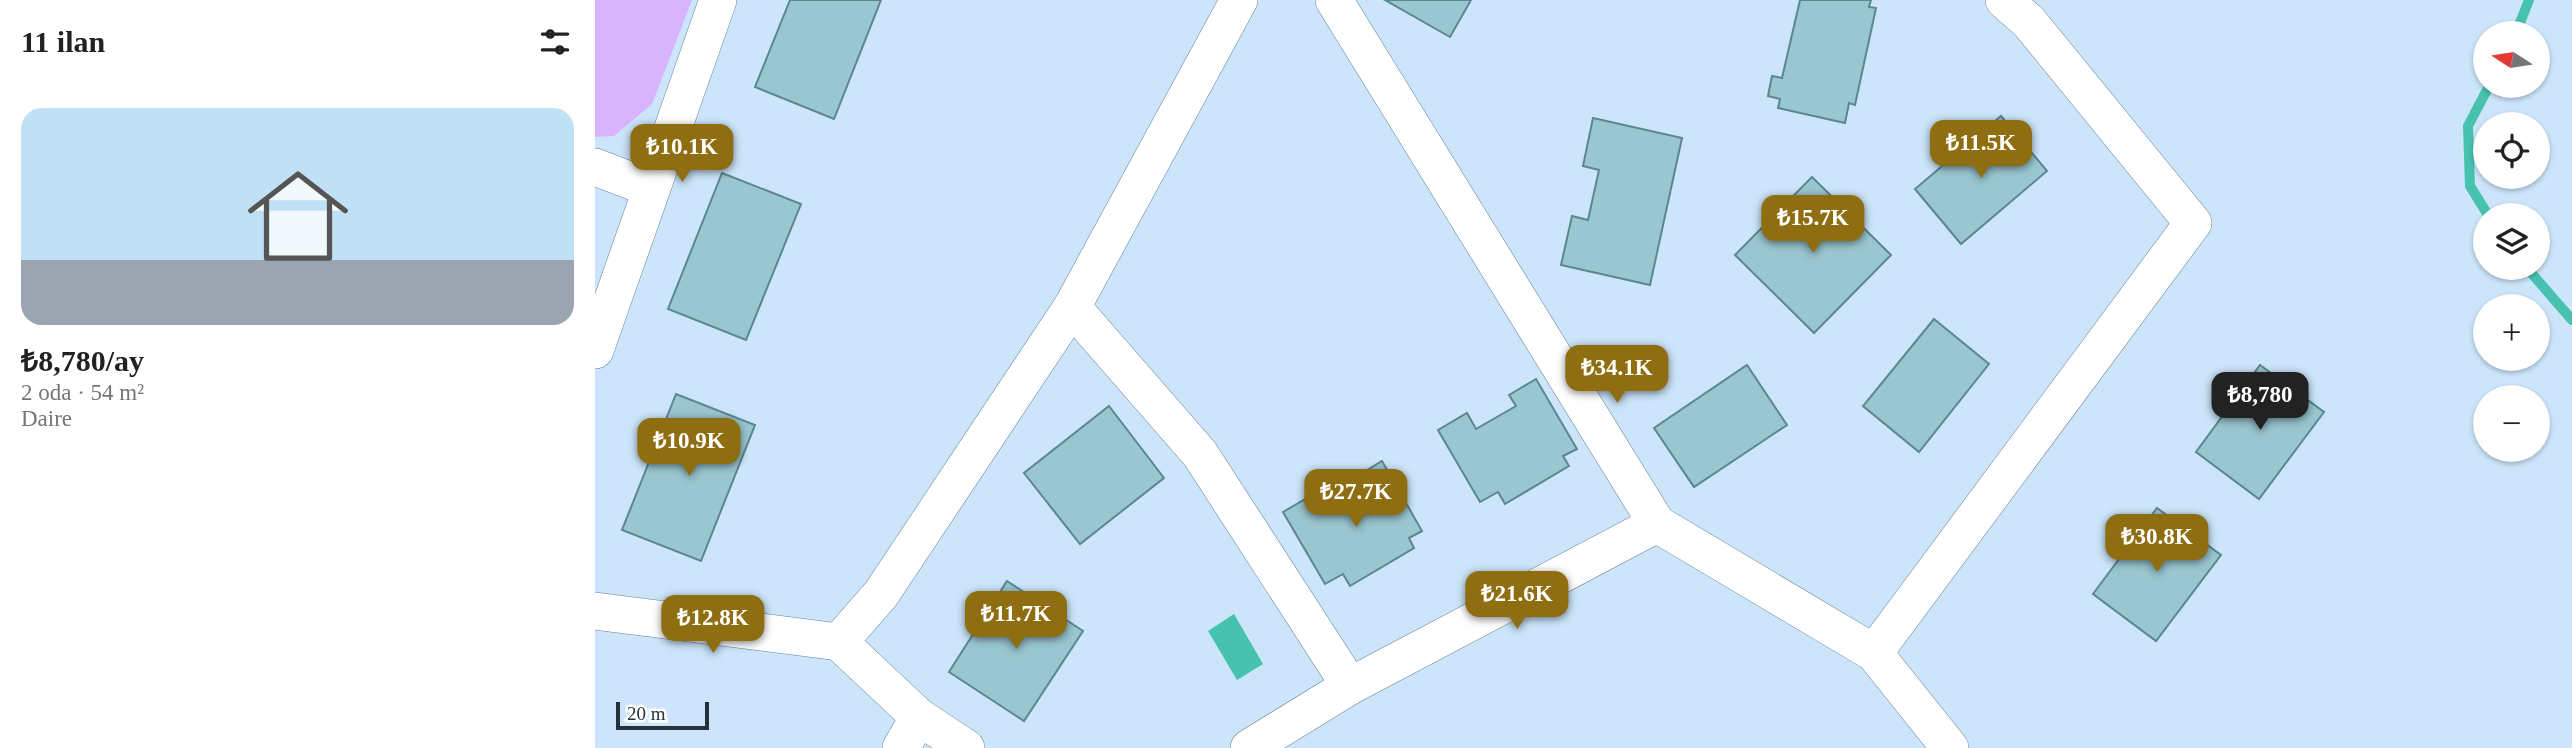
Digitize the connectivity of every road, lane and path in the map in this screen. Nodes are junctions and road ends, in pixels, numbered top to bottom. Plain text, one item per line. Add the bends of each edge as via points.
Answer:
1 (718, 0) edge
2 (1239, 0) edge
3 (1334, 0) edge
4 (2004, 0) edge
5 (595, 167) edge
6 (650, 188) junction
7 (1072, 307) junction
8 (602, 315) edge
9 (595, 350) edge
10 (1657, 524) junction
11 (595, 611) edge
12 (839, 642) junction
13 (1874, 653) junction
14 (1350, 686) junction
15 (919, 717) junction
16 (901, 748) edge
17 (966, 748) edge
18 (1249, 748) edge
19 (1950, 748) edge

1 - 6 street
2 - 7 street
3 - 10 street
4 - 13 street via 2029,22 2193,223
5 - 6 street
6 - 8 street
7 - 12 street via 881,594
7 - 14 street via 1200,454
8 - 9 street
10 - 13 street
10 - 14 street
11 - 12 street
12 - 15 street
13 - 19 street
14 - 18 street
15 - 16 street
15 - 17 street

